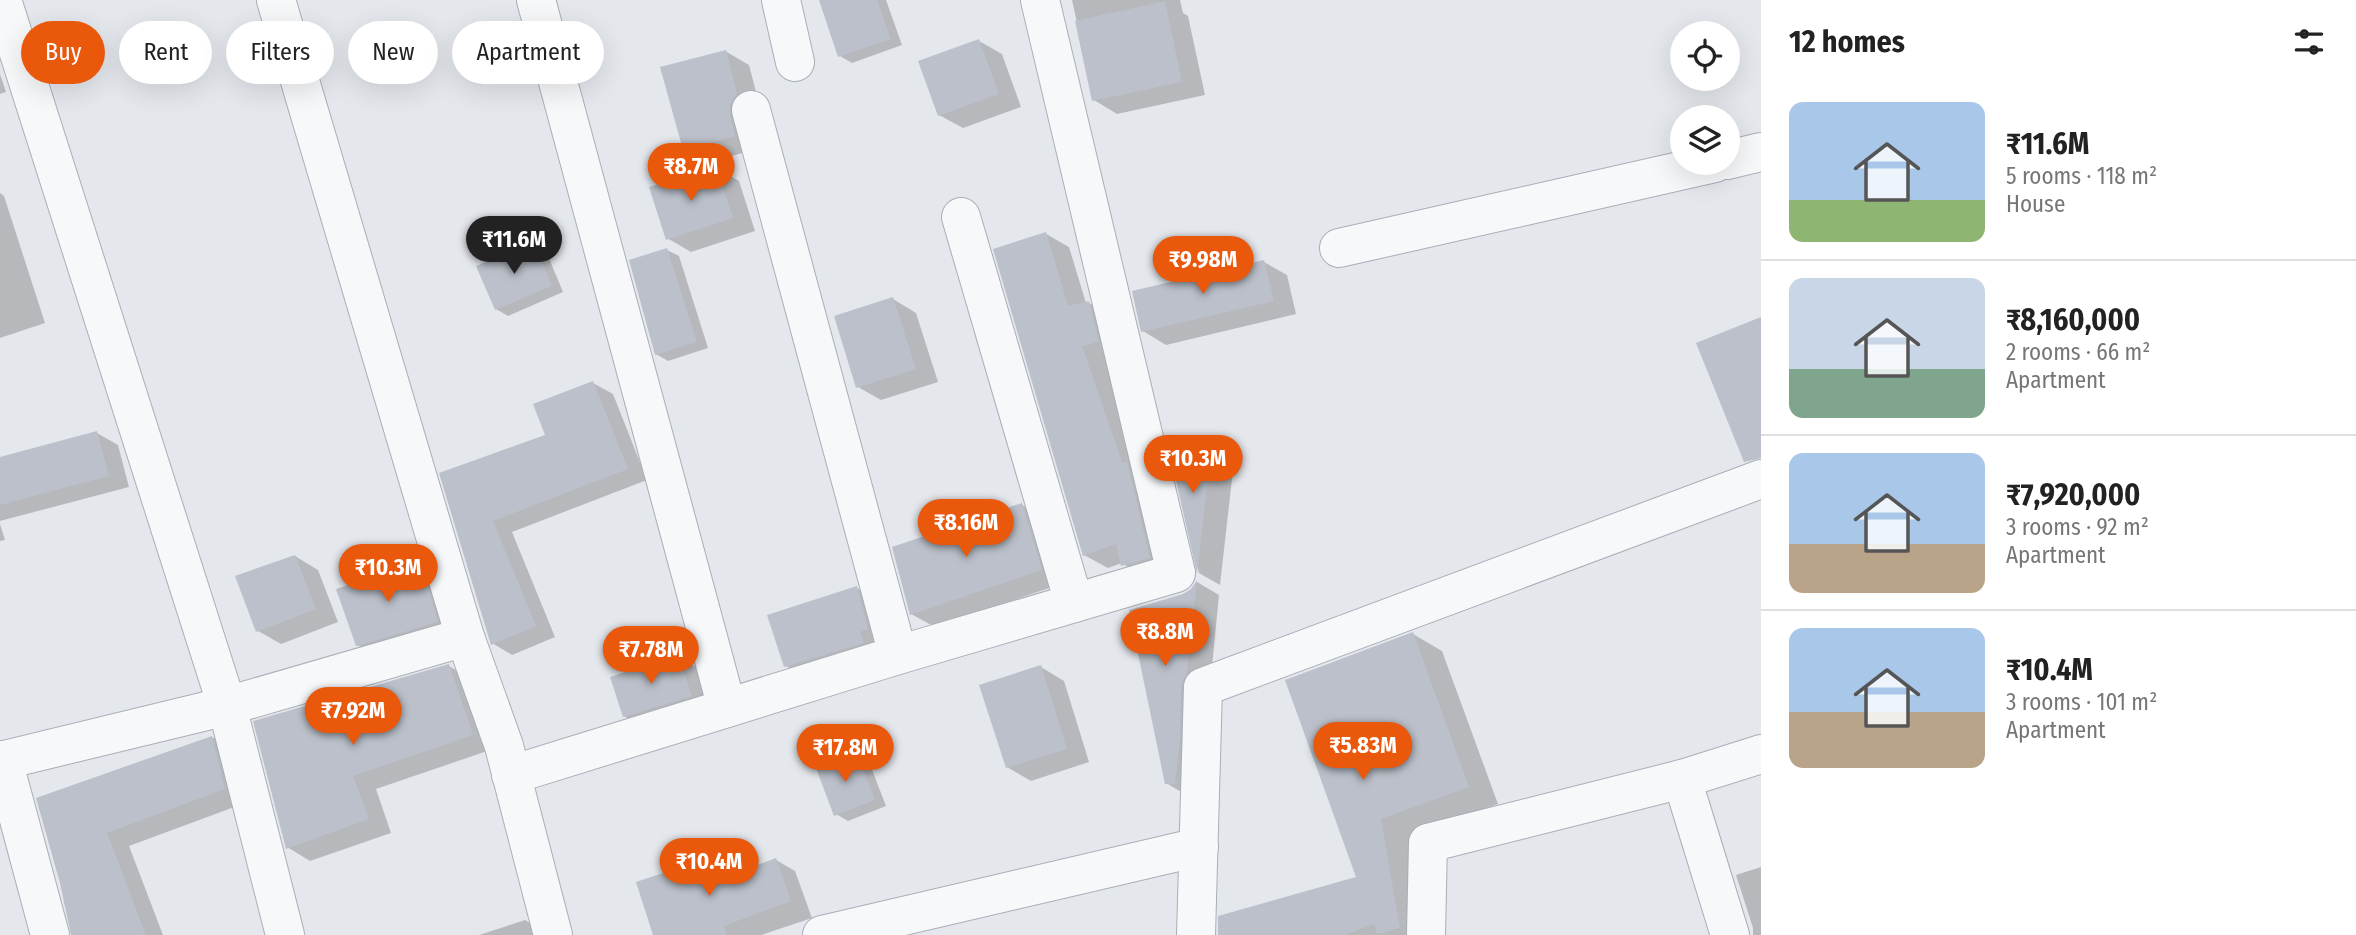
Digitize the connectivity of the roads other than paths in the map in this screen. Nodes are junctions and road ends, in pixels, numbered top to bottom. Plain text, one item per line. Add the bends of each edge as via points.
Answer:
1 (2, 0) edge
2 (276, 0) edge
3 (536, 0) edge
4 (781, 0) edge
5 (1040, 0) edge
6 (795, 62) dead end
7 (751, 110) dead end
8 (1761, 152) edge
9 (1740, 157) edge
10 (1670, 173) edge
11 (961, 217) dead end
12 (1339, 248) dead end
13 (1761, 479) edge
14 (1074, 603) junction
15 (465, 637) junction
16 (898, 655) junction
17 (226, 706) junction
18 (727, 708) junction
19 (1761, 754) edge
20 (1, 761) edge
21 (511, 775) junction
22 (1682, 779) junction
23 (1199, 847) junction
24 (50, 935) edge
25 (285, 935) edge
26 (553, 935) edge
27 (822, 935) edge
28 (1196, 935) edge
29 (1426, 935) edge
30 (1730, 935) edge

1 - 17 street
2 - 15 street
3 - 18 street
4 - 6 street
5 - 14 street via 1176,573
7 - 16 street
8 - 9 street
10 - 12 street
11 - 14 street
13 - 23 street via 1203,687
14 - 16 street
15 - 17 street
15 - 21 street
16 - 18 street
17 - 20 street
17 - 25 street
18 - 21 street
19 - 22 street
20 - 24 street
21 - 26 street
22 - 29 street via 1428,843
22 - 30 street
23 - 27 street
23 - 28 street

